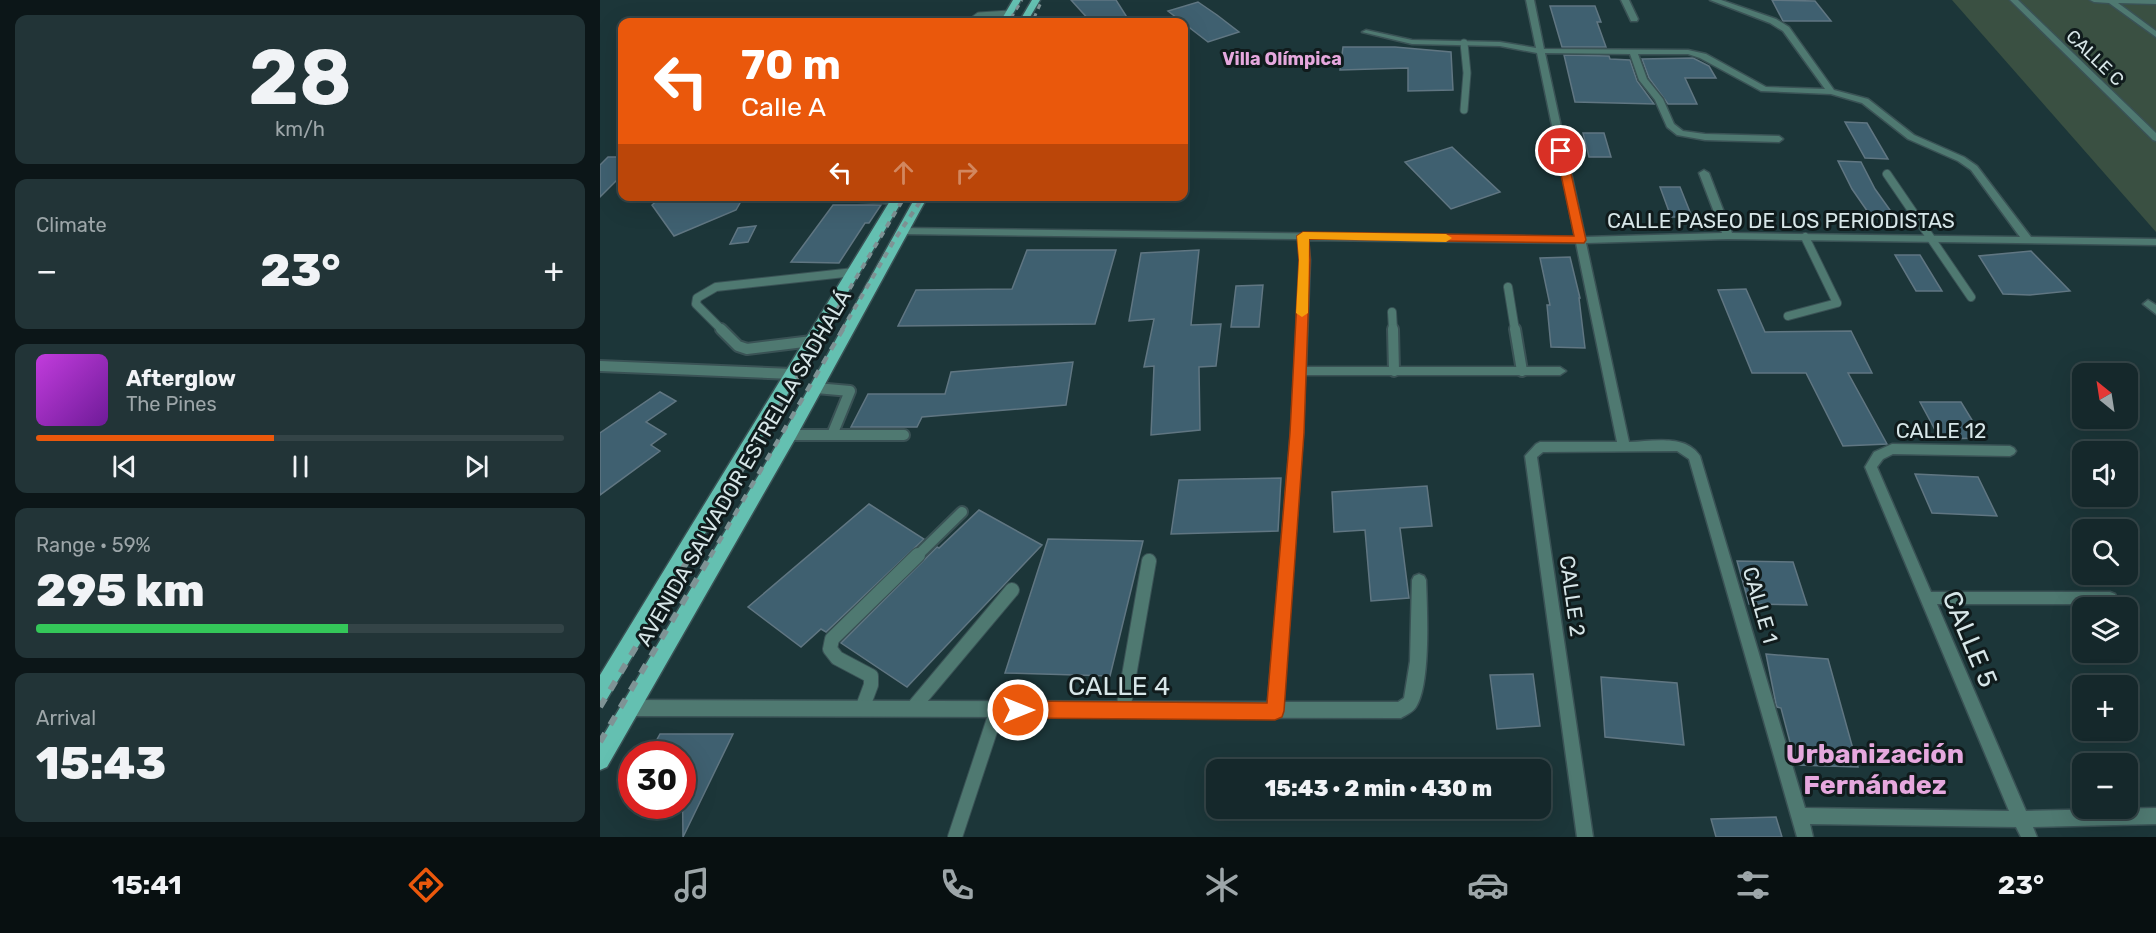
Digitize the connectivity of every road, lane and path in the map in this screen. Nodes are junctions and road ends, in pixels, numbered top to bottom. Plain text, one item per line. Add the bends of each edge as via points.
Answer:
1 (1017, 0) edge
2 (1036, 0) edge
3 (1530, 0) edge
4 (1624, 0) edge
5 (1714, 0) edge
6 (2014, 0) edge
7 (2094, 0) edge
8 (2111, 1) edge
9 (2156, 2) edge
10 (977, 18) edge
11 (1006, 18) edge
12 (1025, 18) edge
13 (1634, 19) dead end
14 (1366, 32) dead end
15 (2156, 35) edge
16 (1464, 43) junction
17 (1542, 51) junction
18 (1633, 51) junction
19 (1831, 92) junction
20 (1464, 110) dead end
21 (2156, 138) edge
22 (1779, 139) dead end
23 (1704, 173) dead end
24 (1887, 174) dead end
25 (896, 201) edge
26 (919, 201) edge
27 (902, 231) junction
28 (1303, 236) junction
29 (1728, 236) junction
30 (1805, 237) junction
31 (1929, 238) junction
32 (2026, 239) junction
33 (1580, 240) junction
34 (2156, 242) edge
35 (854, 272) junction
36 (1508, 287) dead end
37 (1971, 297) dead end
38 (1392, 312) dead end
39 (1788, 316) dead end
40 (812, 341) junction
41 (600, 366) edge
42 (1300, 371) junction
43 (1394, 371) junction
44 (1522, 371) junction
45 (1560, 371) dead end
46 (793, 374) junction
47 (816, 388) junction
48 (789, 435) junction
49 (832, 435) junction
50 (904, 435) dead end
51 (1624, 446) junction
52 (2010, 451) dead end
53 (1874, 459) joint
54 (962, 512) dead end
55 (1149, 561) dead end
56 (1419, 580) dead end
57 (1012, 590) dead end
58 (1927, 598) junction
59 (2072, 598) edge
60 (600, 692) edge
61 (630, 708) junction
62 (862, 709) junction
63 (912, 709) junction
64 (997, 710) junction
65 (1123, 710) junction
66 (1275, 711) junction
67 (600, 760) edge
68 (1799, 816) junction
69 (2156, 816) edge
70 (2021, 819) junction
71 (955, 837) edge
72 (1585, 837) edge
73 (1805, 837) edge
74 (2030, 837) edge

1 - 11 main road
2 - 12 main road
3 - 17 street
4 - 13 street
5 - 19 street via 1786,29
6 - 21 street, CALLE C
7 - 8 street
8 - 9 street
8 - 15 street
10 - 11 lane
14 - 16 street via 1412,42
16 - 17 street
16 - 20 lane
17 - 18 street
17 - 33 street
18 - 19 street via 1696,53 1764,89
18 - 22 street via 1642,80 1659,99 1673,129 1698,136
19 - 32 street via 1865,101 1911,137 1968,164
23 - 29 street
24 - 31 lane
25 - 35 main road, AVENIDA SALVADOR ESTRELLA SADHALÁ
26 - 27 main road, AVENIDA SALVADOR ESTRELLA SADHALÁ
27 - 28 street, CALLE PASEO DE LOS PERIODISTAS
27 - 47 main road, AVENIDA SALVADOR ESTRELLA SADHALÁ
28 - 33 street, CALLE PASEO DE LOS PERIODISTAS
28 - 42 street
29 - 30 street, CALLE PASEO DE LOS PERIODISTAS
29 - 33 street, CALLE PASEO DE LOS PERIODISTAS
30 - 31 street, CALLE PASEO DE LOS PERIODISTAS
30 - 39 lane via 1837,303
31 - 32 street, CALLE PASEO DE LOS PERIODISTAS
31 - 37 lane
32 - 34 street, CALLE PASEO DE LOS PERIODISTAS
33 - 51 street
35 - 40 main road, AVENIDA SALVADOR ESTRELLA SADHALÁ
35 - 40 lane via 716,287 697,298 696,304 738,346 747,349
36 - 44 lane
38 - 43 lane
40 - 46 main road, AVENIDA SALVADOR ESTRELLA SADHALÁ
41 - 46 lane
42 - 43 street
42 - 66 street
43 - 44 street
44 - 45 street
46 - 60 main road, AVENIDA SALVADOR ESTRELLA SADHALÁ
47 - 48 main road, AVENIDA SALVADOR ESTRELLA SADHALÁ
47 - 49 lane via 847,388 850,392
48 - 49 lane
48 - 61 main road, AVENIDA SALVADOR ESTRELLA SADHALÁ
49 - 50 lane
51 - 68 street, CALLE 1 via 1679,446 1694,456
51 - 72 street, CALLE 2 via 1540,447 1531,456
52 - 53 street, CALLE 12 via 1892,449
53 - 58 street, CALLE 5 via 1872,474
54 - 62 lane via 832,639 830,649 837,658 871,676
55 - 65 lane
56 - 66 street, CALLE 4 via 1412,700 1401,710
57 - 63 lane
58 - 59 street
58 - 70 street, CALLE 5
61 - 62 street, CALLE 4
61 - 67 main road, AVENIDA SALVADOR ESTRELLA SADHALÁ
62 - 63 street, CALLE 4
63 - 64 street, CALLE 4
64 - 65 street, CALLE 4
64 - 71 lane
65 - 66 street, CALLE 4
68 - 70 street
68 - 73 street, CALLE 1
69 - 70 street
70 - 74 street, CALLE 5

